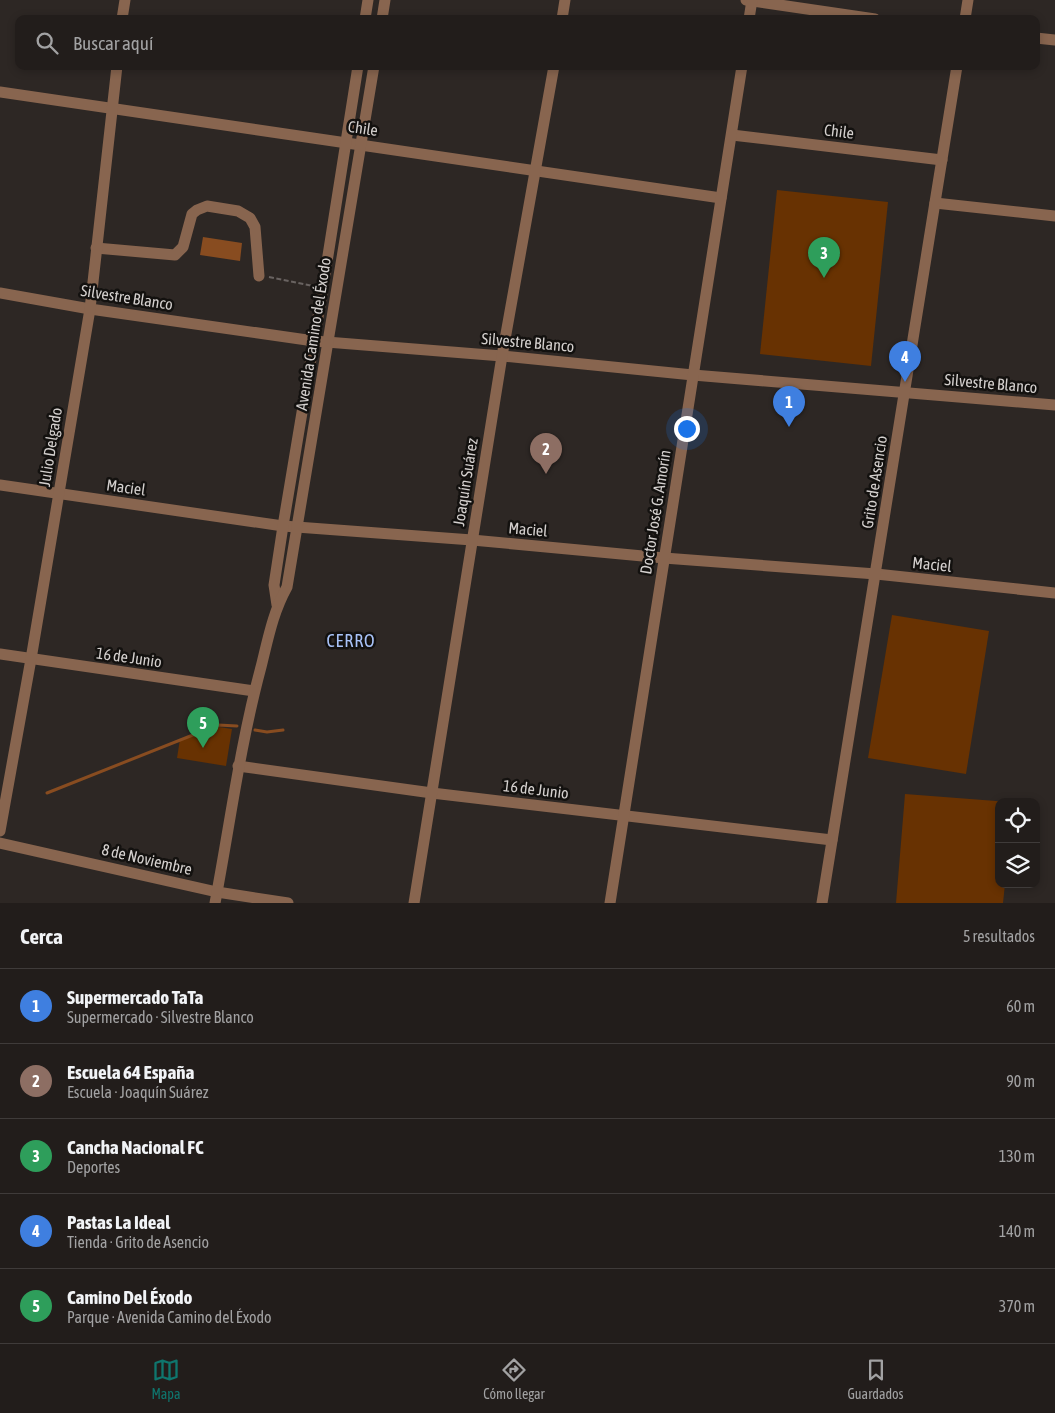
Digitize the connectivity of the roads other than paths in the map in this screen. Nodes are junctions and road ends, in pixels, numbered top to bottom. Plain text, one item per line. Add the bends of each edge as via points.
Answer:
1 (124, 0) edge
2 (368, 0) edge
3 (385, 0) edge
4 (565, 0) edge
5 (750, 0) edge
6 (968, 0) edge
7 (122, 15) edge
8 (366, 15) edge
9 (383, 15) edge
10 (563, 15) edge
11 (749, 15) edge
12 (849, 15) edge
13 (966, 15) edge
14 (1040, 38) edge
15 (1055, 40) edge
16 (116, 70) edge
17 (357, 70) edge
18 (373, 70) edge
19 (553, 70) edge
20 (741, 70) edge
21 (956, 70) edge
22 (0, 92) edge
23 (111, 110) junction
24 (732, 135) junction
25 (346, 142) junction
26 (360, 144) junction
27 (942, 160) junction
28 (536, 170) junction
29 (721, 198) junction
30 (935, 203) junction
31 (1055, 216) edge
32 (96, 248) junction
33 (259, 276) road end
34 (0, 293) edge
35 (90, 308) junction
36 (314, 341) junction
37 (328, 342) junction
38 (502, 356) junction
39 (693, 375) junction
40 (904, 392) junction
41 (1055, 406) edge
42 (0, 484) edge
43 (59, 494) junction
44 (283, 526) junction
45 (298, 527) junction
46 (472, 540) junction
47 (664, 558) junction
48 (876, 574) junction
49 (1055, 593) edge
50 (277, 605) junction
51 (0, 654) edge
52 (31, 659) junction
53 (254, 692) junction
54 (238, 766) junction
55 (432, 793) junction
56 (624, 816) junction
57 (0, 831) edge
58 (832, 840) junction
59 (0, 843) edge
60 (216, 898) edge
61 (288, 903) edge
62 (414, 903) edge
63 (610, 903) edge
64 (822, 903) edge

1 - 7 street
2 - 8 street
3 - 9 street
4 - 10 street
5 - 11 street
5 - 12 street
6 - 13 street
14 - 15 street
16 - 23 street, Julio Delgado
17 - 25 street, Avenida Camino del Éxodo
18 - 26 street, Avenida Camino del Éxodo
19 - 28 street, Joaquín Suárez
20 - 24 street, Doctor José G. Amorín
21 - 27 street, Grito de Asencio
22 - 23 street, Chile
23 - 25 street, Chile
23 - 32 street, Julio Delgado
24 - 27 street, Chile
24 - 29 street, Doctor José G. Amorín
25 - 26 street, Chile
25 - 36 street, Avenida Camino del Éxodo
26 - 28 street, Chile
26 - 37 street, Avenida Camino del Éxodo
27 - 30 street, Grito de Asencio
28 - 29 street, Chile
28 - 38 street, Joaquín Suárez
29 - 39 street, Doctor José G. Amorín
30 - 31 street
30 - 40 street, Grito de Asencio
32 - 33 street via 175,255 183,248 192,214 197,210 207,206 238,211 250,218 255,227
32 - 35 street, Julio Delgado
34 - 35 street, Silvestre Blanco
35 - 36 street, Silvestre Blanco
35 - 43 street, Julio Delgado
36 - 37 street, Silvestre Blanco
36 - 44 street, Avenida Camino del Éxodo
37 - 38 street, Silvestre Blanco
37 - 45 street, Avenida Camino del Éxodo
38 - 39 street, Silvestre Blanco
38 - 46 street, Joaquín Suárez
39 - 40 street, Silvestre Blanco
39 - 47 street, Doctor José G. Amorín
40 - 41 street, Silvestre Blanco
40 - 48 street, Grito de Asencio
42 - 43 street, Maciel
43 - 44 street, Maciel
43 - 52 street, Julio Delgado
44 - 45 street, Maciel
44 - 50 street, Avenida Camino del Éxodo via 274,585
45 - 46 street, Maciel
45 - 50 street, Avenida Camino del Éxodo via 287,587
46 - 47 street, Maciel
46 - 55 street, Joaquín Suárez
47 - 48 street, Maciel
47 - 56 street, Doctor José G. Amorín
48 - 49 street, Maciel
48 - 58 street, Grito de Asencio
50 - 53 street, Avenida Camino del Éxodo
51 - 52 street, 16 de Junio
52 - 53 street, 16 de Junio
52 - 57 street, Julio Delgado
53 - 54 street, Avenida Camino del Éxodo
54 - 55 street, 16 de Junio
54 - 60 street, Avenida Camino del Éxodo
55 - 56 street, 16 de Junio
55 - 62 street, Joaquín Suárez
56 - 58 street, 16 de Junio
56 - 63 street, Doctor José G. Amorín
58 - 64 street, Grito de Asencio
59 - 60 street, 8 de Noviembre
60 - 61 street, 8 de Noviembre

